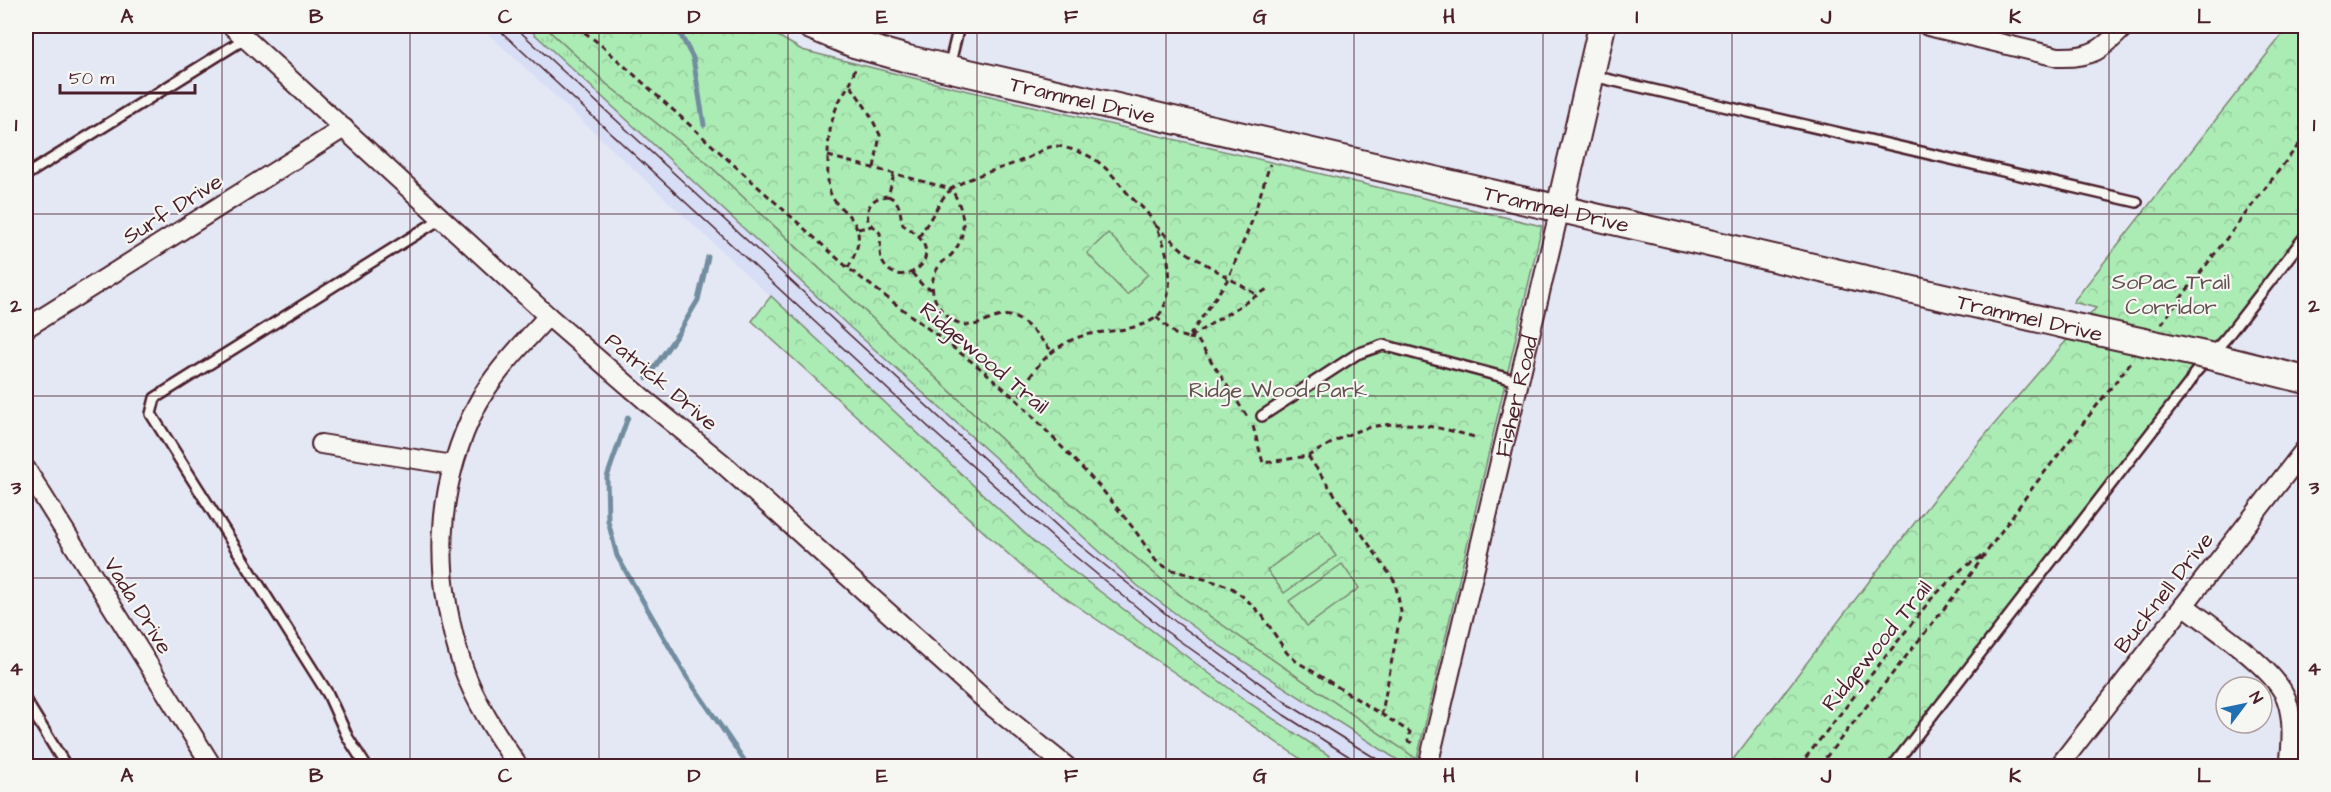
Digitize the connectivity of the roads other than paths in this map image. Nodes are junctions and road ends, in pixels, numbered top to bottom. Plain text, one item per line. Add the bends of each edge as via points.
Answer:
1 (959, 26) edge
2 (1602, 26) edge
3 (1928, 26) edge
4 (2125, 26) edge
5 (820, 28) edge
6 (239, 32) edge
7 (949, 68) junction
8 (1591, 76) junction
9 (344, 128) junction
10 (26, 175) edge
11 (2137, 202) dead end
12 (1560, 208) junction
13 (441, 218) junction
14 (2306, 235) edge
15 (548, 316) junction
16 (26, 328) edge
17 (2209, 356) junction
18 (2306, 380) edge
19 (1518, 381) junction
20 (1262, 416) dead end
21 (321, 444) dead end
22 (2306, 448) edge
23 (453, 465) junction
24 (26, 469) edge
25 (2184, 604) junction
26 (26, 701) edge
27 (1059, 765) edge
28 (66, 766) edge
29 (212, 766) edge
30 (366, 766) edge
31 (518, 766) edge
32 (1428, 766) edge
33 (1893, 766) edge
34 (2060, 766) edge
35 (2289, 766) edge

1 - 7 lane
2 - 8 street, Fisher Road
3 - 4 street via 2058,57 2096,52
5 - 7 street, Trammel Drive via 854,44
6 - 9 street, Patrick Drive
6 - 10 lane
7 - 12 street, Trammel Drive
8 - 11 lane
8 - 12 street, Fisher Road
9 - 13 street, Patrick Drive
9 - 16 street, Surf Drive
12 - 17 street, Trammel Drive, bridge
12 - 19 street, Fisher Road
13 - 15 street, Patrick Drive
13 - 30 lane via 155,398 151,414 328,694
14 - 17 lane
15 - 23 street via 478,404
15 - 27 street, Patrick Drive via 722,463
17 - 18 street, Trammel Drive
17 - 33 lane
19 - 20 lane via 1383,345 1357,354
19 - 32 street, Fisher Road
21 - 23 street
22 - 25 street, Bucknell Drive
23 - 31 street via 441,531 446,604 471,686
24 - 29 street, Vada Drive
25 - 34 street, Bucknell Drive
25 - 35 street via 2266,669 2286,696 2292,748
26 - 28 lane

